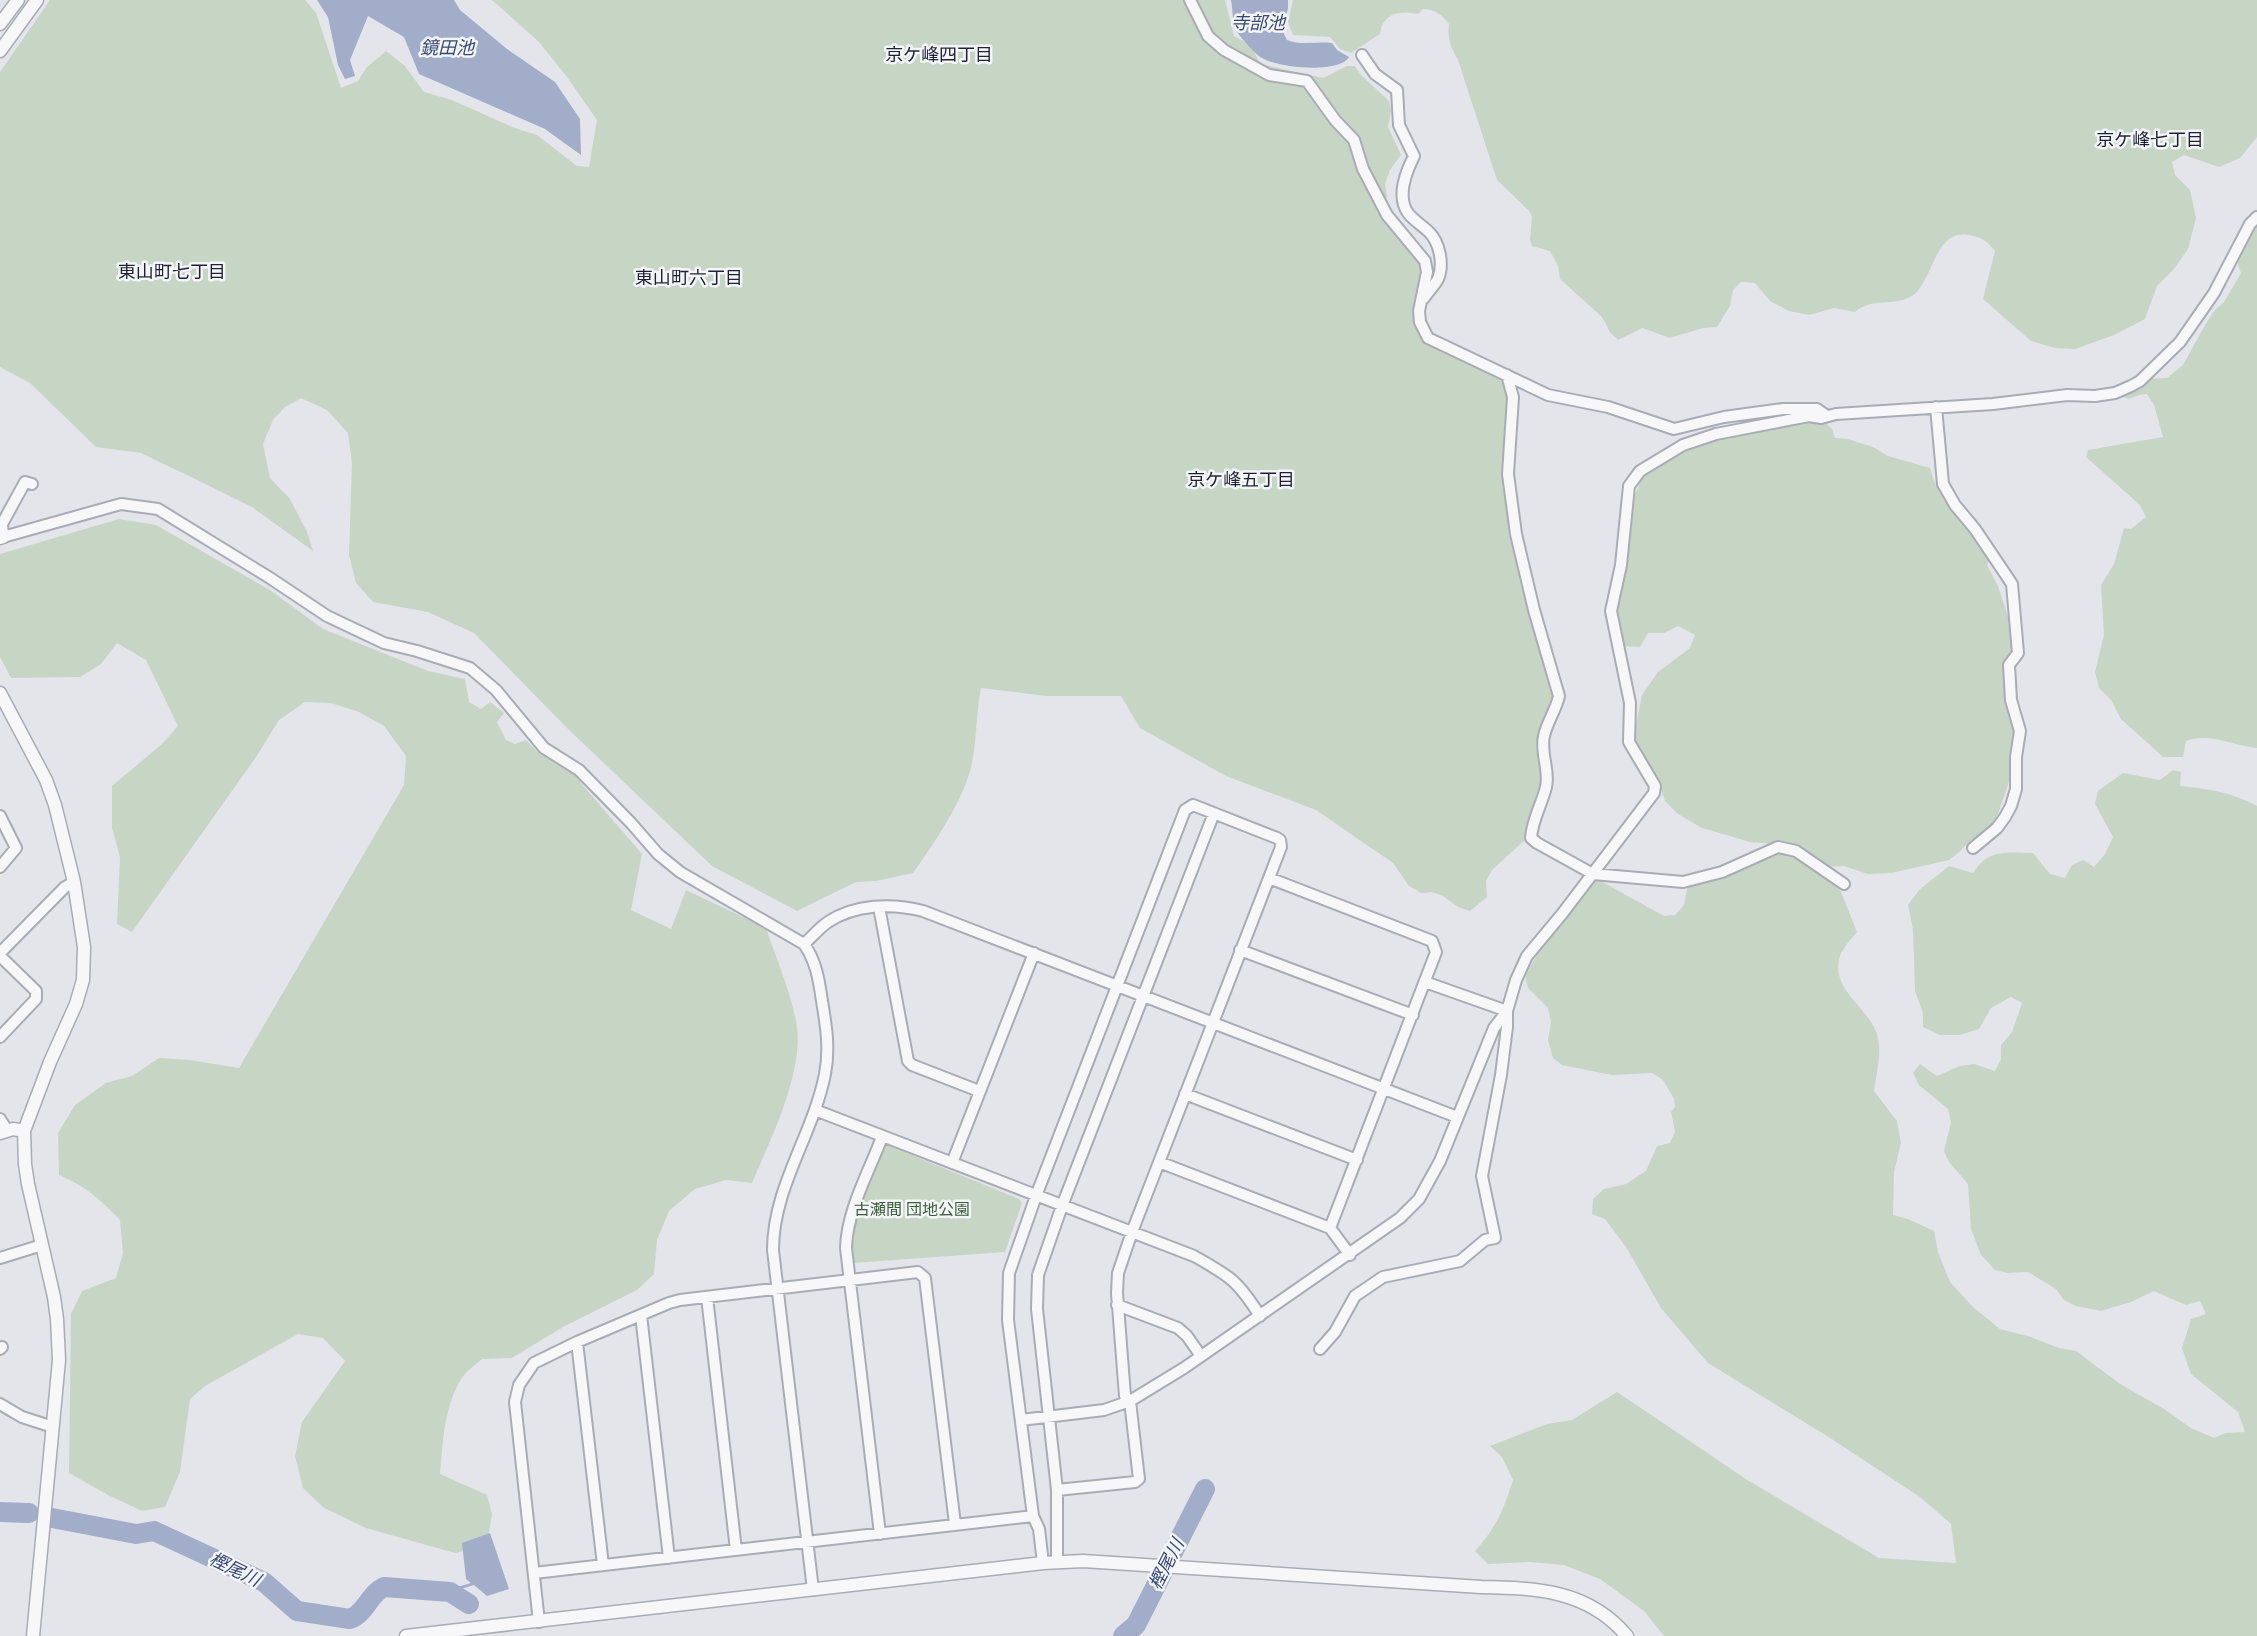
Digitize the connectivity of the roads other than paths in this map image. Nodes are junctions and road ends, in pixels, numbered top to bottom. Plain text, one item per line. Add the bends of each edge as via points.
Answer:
1 (18, 0) edge
2 (37, 0) edge
3 (1190, 0) edge
4 (0, 24) edge
5 (0, 51) edge
6 (1362, 55) dead end
7 (2257, 217) edge
8 (1422, 301) junction
9 (1507, 375) junction
10 (1936, 407) junction
11 (1827, 416) junction
12 (32, 484) dead end
13 (2, 537) edge
14 (0, 693) edge
15 (1214, 813) junction
16 (0, 816) edge
17 (1973, 848) dead end
18 (0, 867) edge
19 (1593, 874) junction
20 (1269, 878) junction
21 (74, 882) junction
22 (1844, 884) dead end
23 (879, 907) junction
24 (804, 944) junction
25 (1240, 950) junction
26 (1034, 953) junction
27 (0, 954) edge
28 (1425, 982) junction
29 (1118, 985) junction
30 (1144, 996) junction
31 (1507, 1011) junction
32 (1413, 1014) junction
33 (1212, 1023) junction
34 (0, 1037) edge
35 (1385, 1089) junction
36 (980, 1091) junction
37 (1185, 1094) junction
38 (815, 1110) junction
39 (1457, 1117) junction
40 (0, 1119) edge
41 (24, 1131) junction
42 (3, 1132) edge
43 (882, 1137) junction
44 (1357, 1160) junction
45 (1159, 1162) junction
46 (952, 1163) junction
47 (1036, 1196) junction
48 (1062, 1206) junction
49 (1330, 1228) junction
50 (1132, 1232) junction
51 (42, 1245) junction
52 (1350, 1255) junction
53 (0, 1258) edge
54 (848, 1279) junction
55 (777, 1289) junction
56 (707, 1297) junction
57 (1117, 1305) junction
58 (641, 1315) junction
59 (1260, 1316) junction
60 (577, 1342) junction
61 (1320, 1349) dead end
62 (1201, 1356) junction
63 (1130, 1401) junction
64 (0, 1404) edge
65 (1049, 1418) junction
66 (1021, 1420) junction
67 (53, 1427) junction
68 (1057, 1490) junction
69 (1033, 1516) junction
70 (955, 1524) junction
71 (880, 1534) junction
72 (806, 1542) junction
73 (736, 1550) junction
74 (669, 1558) junction
75 (1057, 1562) junction
76 (1043, 1563) junction
77 (603, 1565) junction
78 (534, 1573) junction
79 (813, 1590) junction
80 (539, 1622) junction
81 (440, 1634) edge
82 (33, 1636) edge
83 (406, 1636) edge
84 (1627, 1636) edge

1 - 4 street
2 - 5 street
3 - 8 street via 1208,36 1224,50 1269,75 1307,81 1354,140 1363,169 1387,215 1425,261
6 - 8 street via 1375,74 1397,90 1400,125 1414,156 1406,171 1402,195 1407,212 1432,234 1439,249 1438,279
7 - 10 street via 2214,293 2180,342 2140,381 2115,393 2095,396
8 - 9 street via 1420,322 1428,338
9 - 11 street via 1548,395 1608,407 1674,429 1783,409 1817,409
9 - 19 street via 1513,397 1508,474 1516,534 1560,696 1544,734 1546,784 1531,838
10 - 11 street
10 - 17 street via 1943,484 2012,584 2018,643 2017,657 2009,665 2011,700 2020,731 2016,789 1997,828
11 - 19 street via 1716,434 1683,445 1640,471 1629,486 1621,565 1611,611 1630,703 1629,742 1655,786 1654,793
12 - 13 street via 25,482 2,524
13 - 24 street via 122,504 158,509 327,616 384,643 470,668 496,690 544,748 579,770 658,854 680,872
14 - 21 street via 52,796
15 - 20 street via 1280,840
15 - 29 street via 1193,805 1185,810
15 - 30 street
16 - 18 street via 16,848
19 - 22 street via 1683,882 1722,872 1778,847 1796,851
19 - 31 street via 1522,964
20 - 25 street
20 - 28 street via 1432,941 1436,952
21 - 27 street
21 - 41 street via 84,946 83,980
23 - 24 street via 864,907 835,918
23 - 26 street via 923,911
23 - 36 street via 908,1061
24 - 38 street via 815,964 828,1044
25 - 32 street
25 - 33 street
26 - 29 street
26 - 36 street
27 - 34 street via 38,995
28 - 31 street
28 - 32 street
29 - 30 street
29 - 47 street
30 - 33 street
30 - 48 street
31 - 39 street via 1494,1028
31 - 61 street via 1482,1176 1495,1238 1485,1240 1460,1261 1383,1277 1355,1296 1335,1332
32 - 35 street
33 - 35 street
33 - 37 street
35 - 39 street
35 - 44 street
36 - 46 street
37 - 44 street
37 - 45 street
38 - 43 street
38 - 55 street via 775,1221
39 - 52 street via 1440,1161 1419,1199
40 - 42 street
41 - 42 street
41 - 51 street via 25,1164
43 - 46 street
43 - 54 street via 848,1229
44 - 49 street
45 - 49 street
45 - 50 street
46 - 47 street
47 - 48 street
47 - 66 street via 1007,1285
48 - 50 street
48 - 65 street via 1041,1263 1037,1290
49 - 52 street
50 - 57 street via 1118,1273
50 - 59 street via 1224,1272 1243,1290
51 - 53 street
51 - 67 street via 57,1319 59,1360
52 - 59 street
54 - 55 street
54 - 70 street via 918,1272 924,1278
54 - 71 street
55 - 56 street
55 - 72 street
56 - 58 street via 680,1300
56 - 73 street
57 - 62 street via 1178,1328
57 - 63 street via 1125,1396
58 - 60 street
58 - 74 street
59 - 62 street
60 - 77 street
60 - 78 street via 534,1363 517,1391 515,1402
62 - 63 street
63 - 65 street via 1104,1410
63 - 68 street via 1139,1479
64 - 67 street via 22,1417
65 - 66 street
65 - 68 street
66 - 69 street
67 - 82 street
68 - 75 street
69 - 70 street
69 - 76 street via 1039,1529
70 - 71 street
71 - 72 street
72 - 73 street
72 - 79 street
73 - 74 street
74 - 77 street
75 - 76 street
75 - 84 street via 1518,1587 1558,1593 1589,1604
76 - 79 street
77 - 78 street
78 - 80 street
79 - 80 street
80 - 81 street
81 - 83 street

